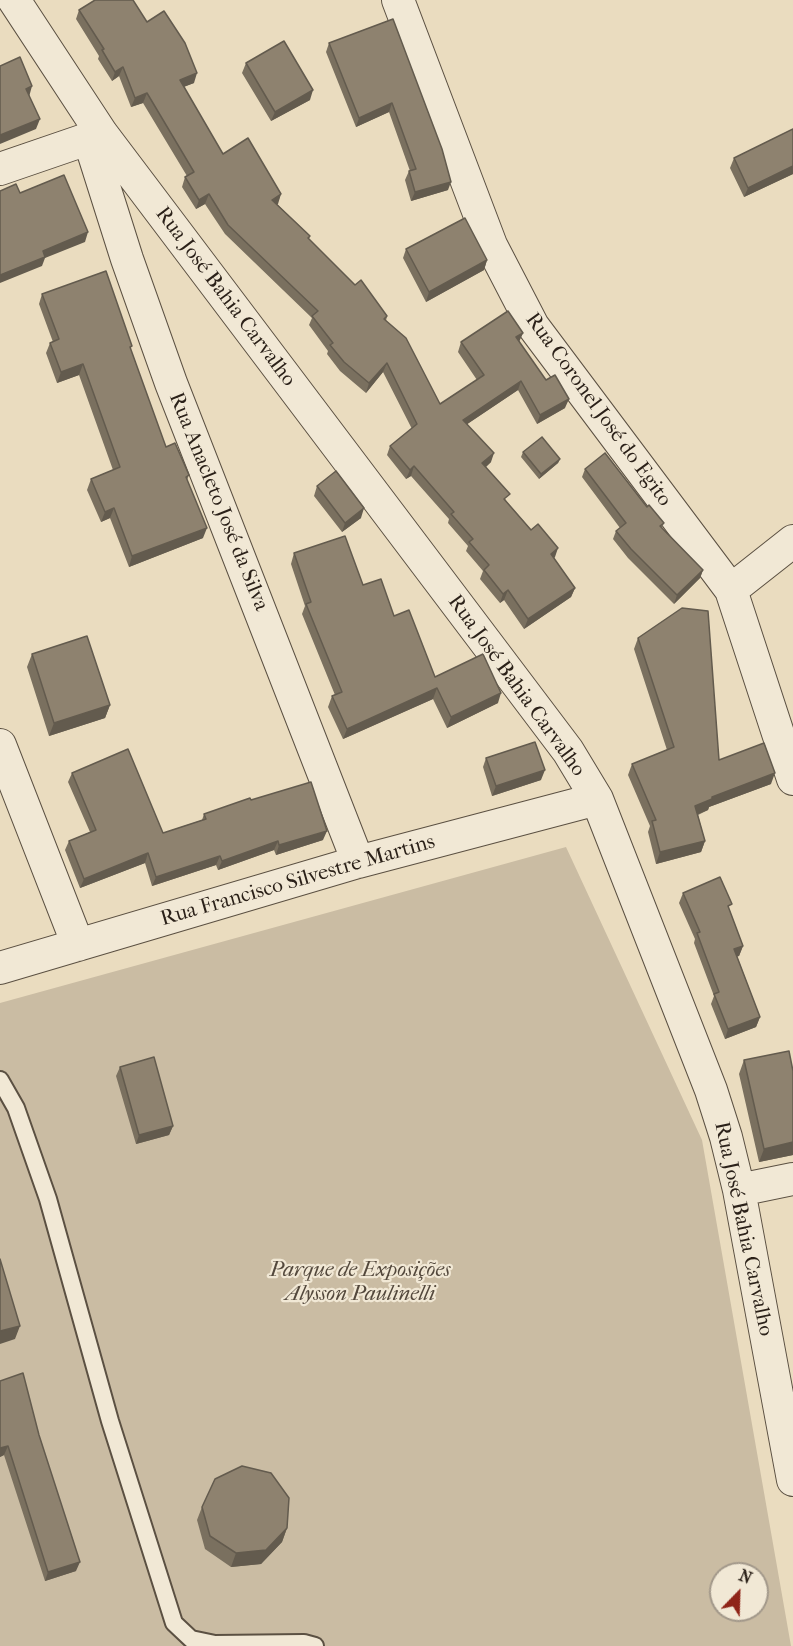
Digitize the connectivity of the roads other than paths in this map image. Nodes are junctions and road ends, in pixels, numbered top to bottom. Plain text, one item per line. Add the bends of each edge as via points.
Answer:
1 (14, 0) edge
2 (398, 0) edge
3 (95, 137) junction
4 (0, 169) edge
5 (793, 541) edge
6 (731, 590) junction
7 (0, 745) edge
8 (793, 779) edge
9 (597, 799) junction
10 (358, 862) junction
11 (78, 945) junction
12 (0, 968) edge
13 (0, 1080) edge
14 (793, 1179) edge
15 (739, 1190) junction
16 (792, 1467) edge
17 (315, 1646) edge

1 - 3 street, Rua José Bahia Carvalho
2 - 6 street, Rua Coronel José do Egito via 491,245 532,326
3 - 4 street
3 - 9 street, Rua José Bahia Carvalho via 568,751
3 - 10 street, Rua Anacleto José da Silva via 127,259 171,383
5 - 6 street
6 - 8 street, Rua Coronel José do Egito
7 - 11 street
9 - 10 street, Rua Francisco Silvestre Martins
9 - 15 street, Rua José Bahia Carvalho via 711,1090
10 - 11 street, Rua Francisco Silvestre Martins
11 - 12 street, Rua Francisco Silvestre Martins
13 - 17 lane via 16,1108 48,1199 110,1421 174,1623 191,1639 215,1644
14 - 15 street
15 - 16 street, Rua José Bahia Carvalho

